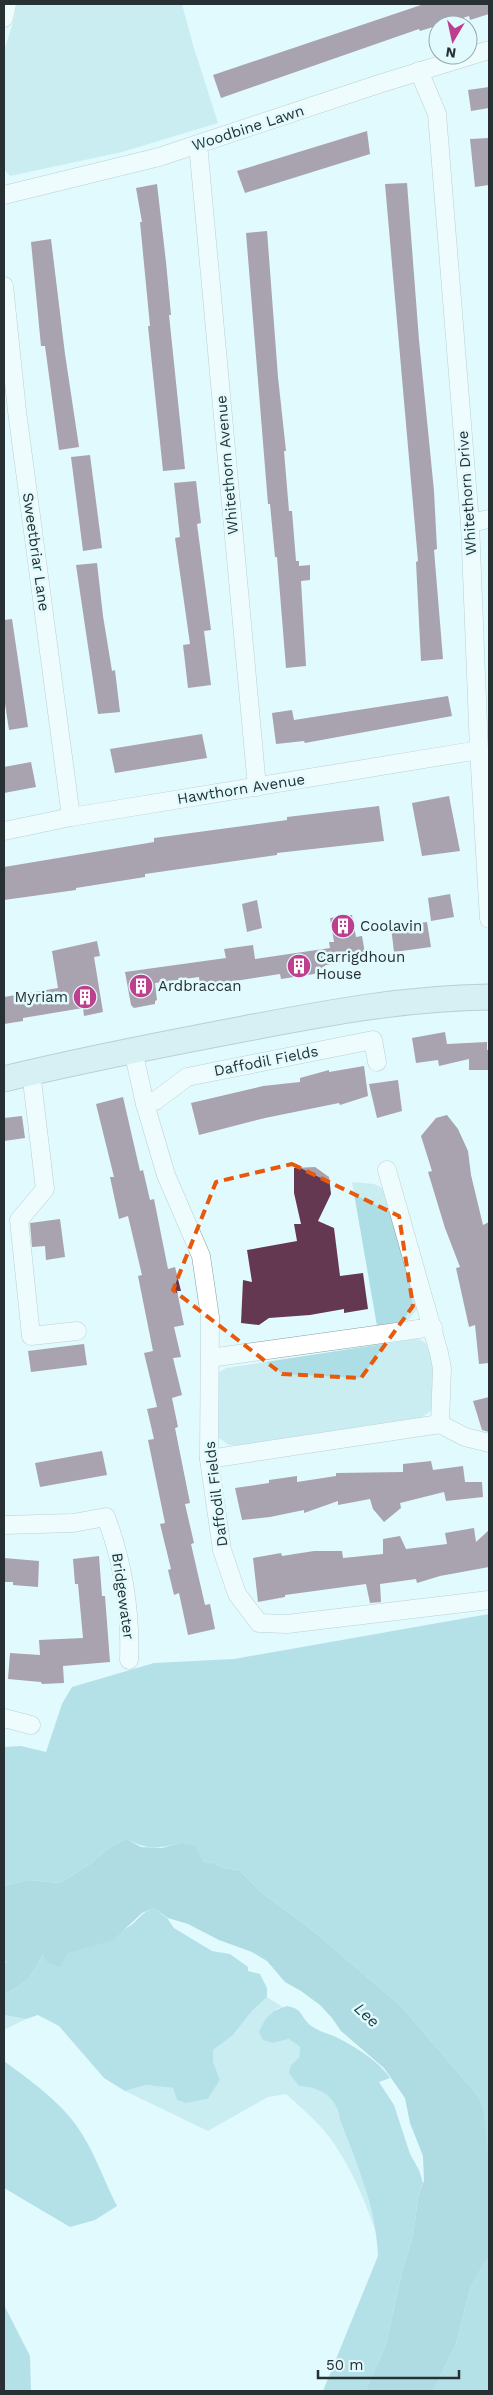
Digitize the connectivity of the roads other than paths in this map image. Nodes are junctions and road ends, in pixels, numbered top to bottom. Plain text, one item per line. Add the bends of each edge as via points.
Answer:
1 (7, 4) edge
2 (4, 18) edge
3 (489, 50) edge
4 (420, 71) junction
5 (198, 144) junction
6 (4, 195) edge
7 (4, 286) edge
8 (10, 412) edge
9 (489, 519) edge
10 (470, 523) junction
11 (479, 750) junction
12 (256, 787) junction
13 (71, 817) junction
14 (4, 831) edge
15 (489, 920) edge
16 (489, 998) edge
17 (133, 1050) junction
18 (377, 1062) dead end
19 (31, 1072) junction
20 (4, 1079) edge
21 (145, 1104) junction
22 (387, 1170) dead end
23 (433, 1327) junction
24 (77, 1330) dead end
25 (210, 1358) junction
26 (440, 1424) junction
27 (489, 1443) edge
28 (209, 1459) junction
29 (4, 1525) edge
30 (489, 1600) edge
31 (130, 1660) dead end
32 (4, 1718) edge
33 (31, 1725) dead end

1 - 2 street
3 - 4 street, Woodbine Lawn
4 - 5 street, Woodbine Lawn
4 - 10 street, Whitethorn Drive via 437,114
5 - 6 street, Woodbine Lawn via 159,157
5 - 12 street, Whitethorn Avenue
7 - 8 street, Sweetbriar Lane
8 - 13 street, Sweetbriar Lane
9 - 10 street
10 - 11 street, Whitethorn Drive
11 - 12 street, Hawthorn Avenue
11 - 15 street, Whitethorn Drive
12 - 13 street, Hawthorn Avenue
13 - 14 street, Hawthorn Avenue
16 - 17 main road via 444,998 362,1007
17 - 19 main road
17 - 21 street, Daffodil Fields
18 - 21 street, Daffodil Fields via 373,1040 188,1077 155,1101
19 - 20 main road
19 - 24 street via 45,1189 19,1220 30,1336
21 - 25 street, Daffodil Fields via 166,1175 201,1256 210,1317
22 - 23 street
23 - 25 street
23 - 26 street via 442,1368
25 - 28 street, Daffodil Fields
26 - 27 street via 464,1437
26 - 28 street
28 - 30 street, Daffodil Fields via 222,1550 237,1594 259,1623 287,1624
29 - 31 street, Bridgewater via 73,1523 106,1517 121,1564 130,1626
32 - 33 street

